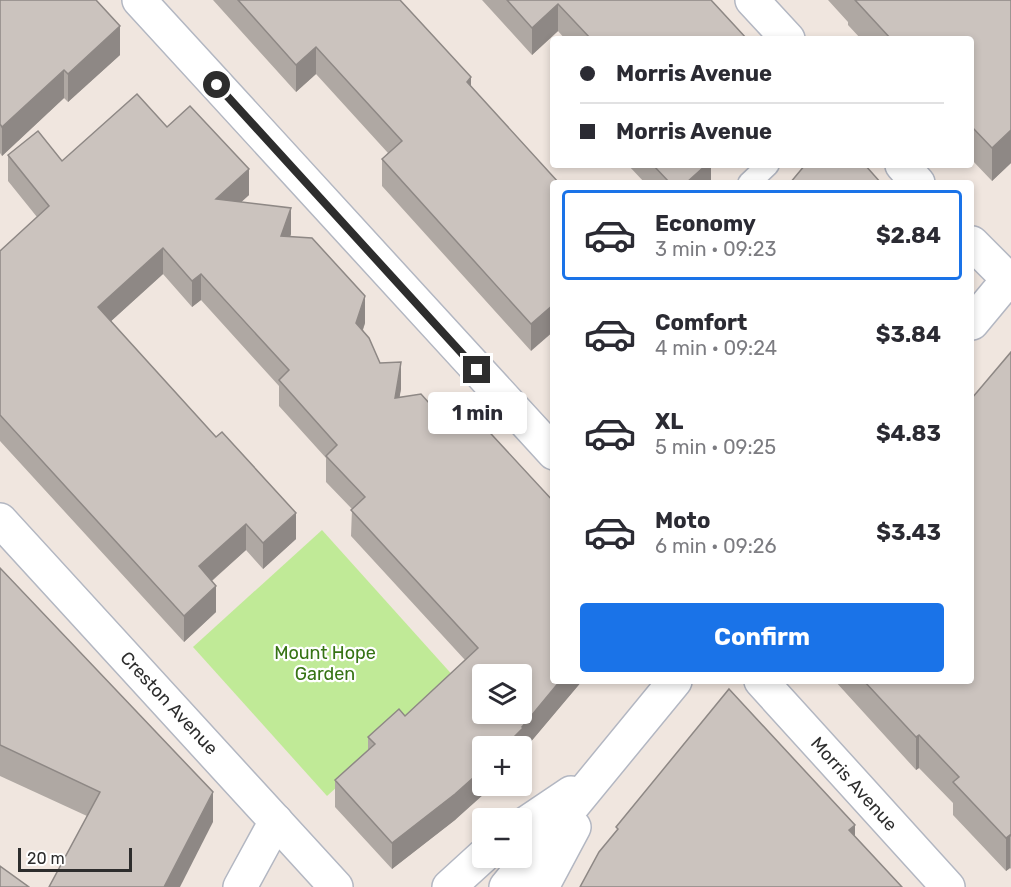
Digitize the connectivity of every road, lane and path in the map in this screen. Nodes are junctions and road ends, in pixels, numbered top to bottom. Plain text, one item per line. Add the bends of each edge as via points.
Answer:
1 (140, 0) edge
2 (753, 0) edge
3 (785, 36) edge
4 (765, 168) edge
5 (905, 168) edge
6 (752, 180) edge
7 (915, 180) edge
8 (974, 245) edge
9 (1010, 279) edge
10 (974, 321) edge
11 (550, 449) edge
12 (0, 519) edge
13 (673, 684) edge
14 (764, 684) edge
15 (602, 772) junction
16 (532, 819) edge
17 (276, 821) junction
18 (472, 866) edge
19 (240, 887) edge
20 (336, 887) edge
21 (449, 887) edge
22 (506, 887) edge
23 (542, 887) edge
24 (948, 887) edge

1 - 11 street
2 - 3 street
4 - 6 lane
5 - 7 street
8 - 9 street
9 - 10 street
12 - 17 street, Creston Avenue
13 - 15 street
14 - 24 street, Morris Avenue
15 - 16 street
15 - 22 street
15 - 23 street
17 - 19 street
17 - 20 street, Creston Avenue
18 - 21 street

